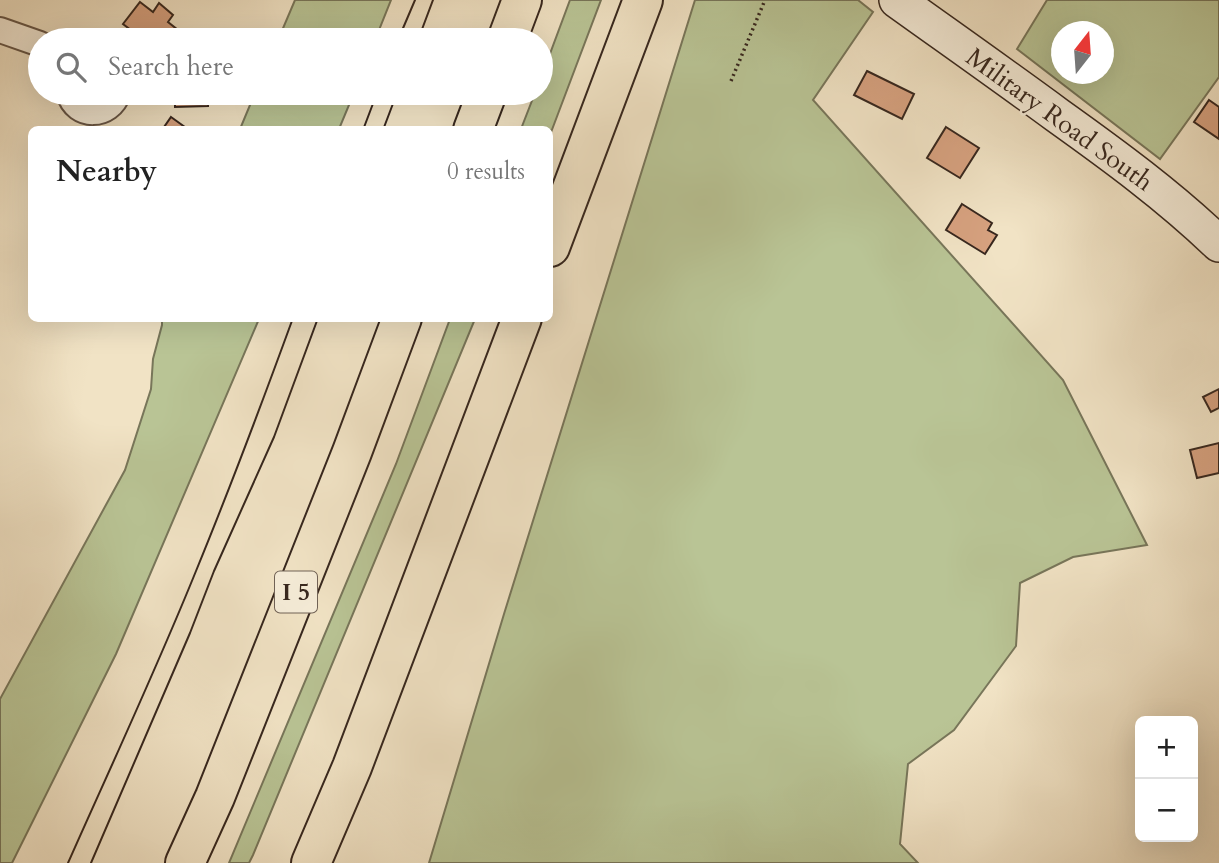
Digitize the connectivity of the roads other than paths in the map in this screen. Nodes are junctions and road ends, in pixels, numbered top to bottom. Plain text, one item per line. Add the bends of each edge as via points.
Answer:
1 (522, 0) edge
2 (643, 0) edge
3 (897, 0) edge
4 (512, 28) edge
5 (0, 30) edge
6 (28, 40) edge
7 (75, 105) edge
8 (112, 105) edge
9 (482, 105) edge
10 (475, 126) edge
11 (553, 239) edge
12 (1219, 244) edge
13 (401, 322) edge
14 (520, 322) edge
15 (185, 863) edge
16 (311, 863) edge

1 - 4 highway
2 - 11 highway
3 - 12 main road, Military Road South via 1136,173
5 - 6 street
7 - 8 street via 98,113
9 - 10 highway
13 - 15 highway, I 5
14 - 16 highway via 352,767

